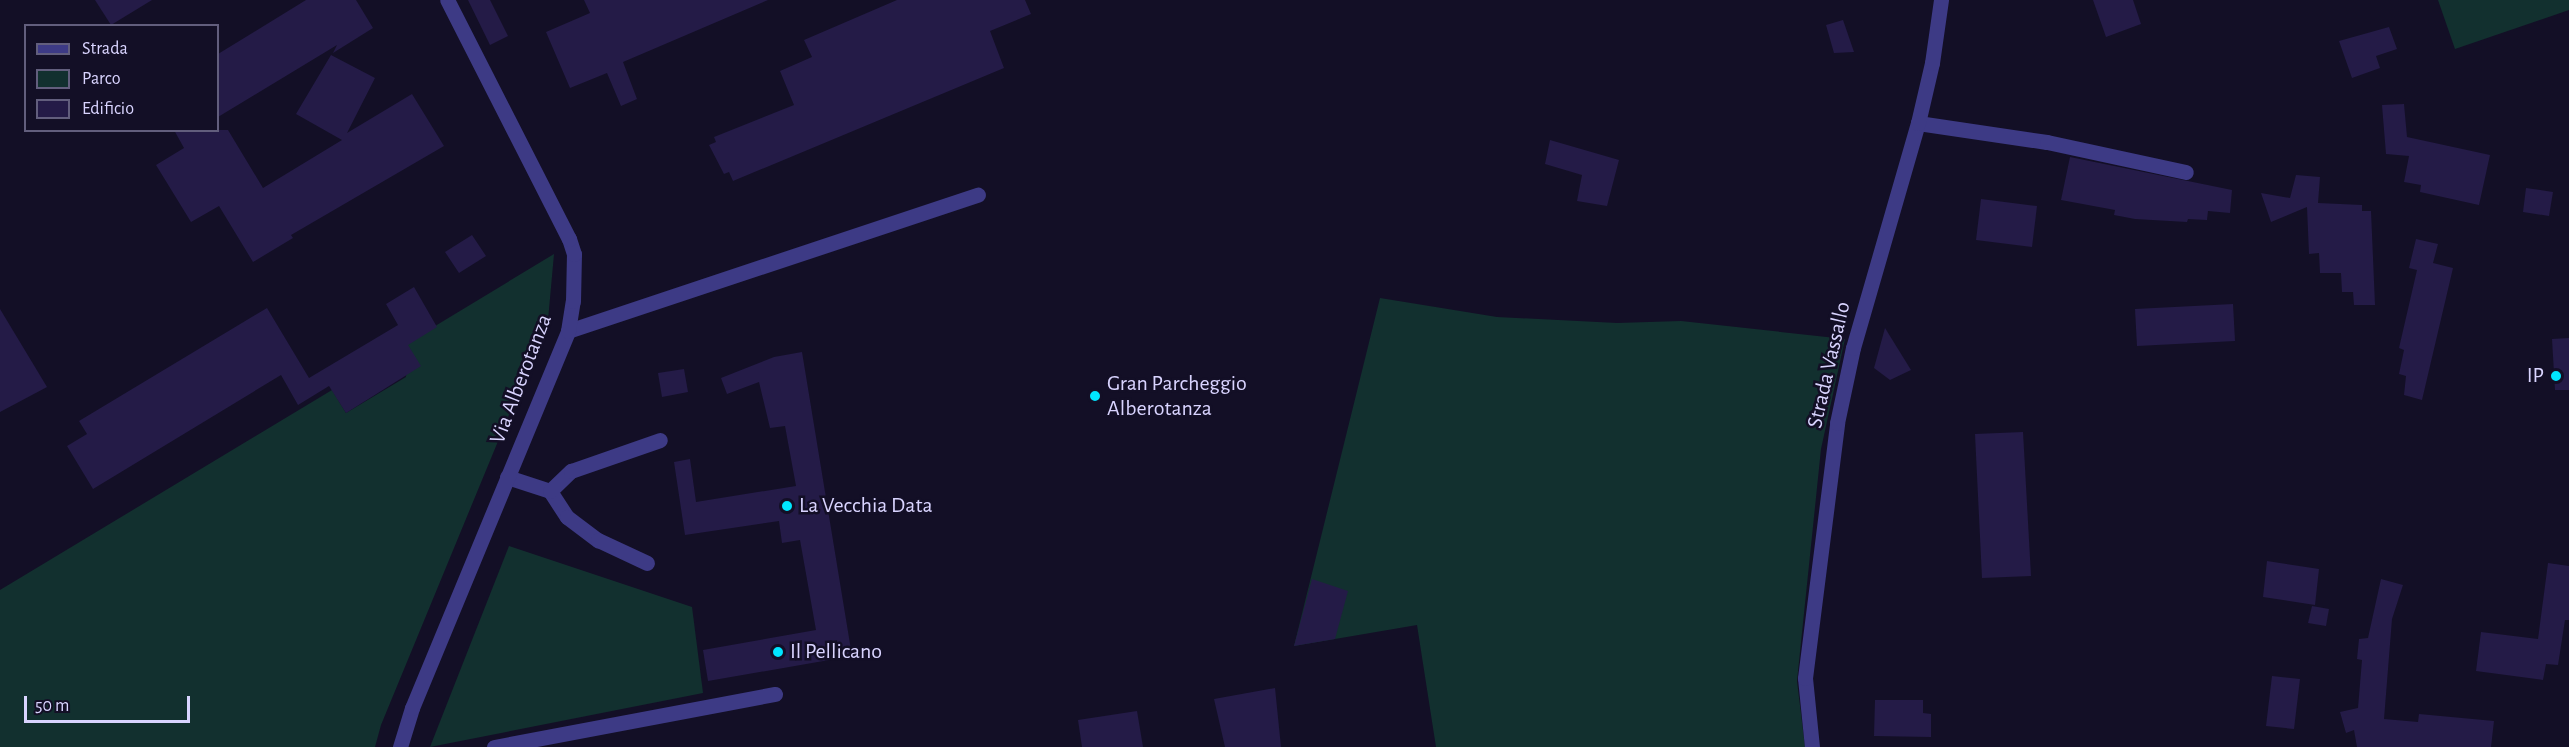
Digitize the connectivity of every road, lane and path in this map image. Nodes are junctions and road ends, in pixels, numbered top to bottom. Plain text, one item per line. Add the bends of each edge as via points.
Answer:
1 (447, 0) edge
2 (1941, 0) edge
3 (1918, 123) junction
4 (2186, 172) dead end
5 (978, 195) dead end
6 (568, 331) junction
7 (660, 440) dead end
8 (507, 477) junction
9 (550, 491) junction
10 (647, 563) dead end
11 (774, 694) dead end
12 (400, 747) edge
13 (494, 747) edge
14 (1812, 747) edge

1 - 6 street, Via Alberotanza via 569,239 574,272
2 - 3 street, Strada Vassallo
3 - 4 street via 2048,142
3 - 14 street, Strada Vassallo via 1853,348 1837,423 1805,678
5 - 6 street
6 - 8 street, Via Alberotanza
7 - 9 street via 571,471
8 - 9 street
8 - 12 street, Via Alberotanza via 412,708
9 - 10 street via 567,517 598,540
11 - 13 street

